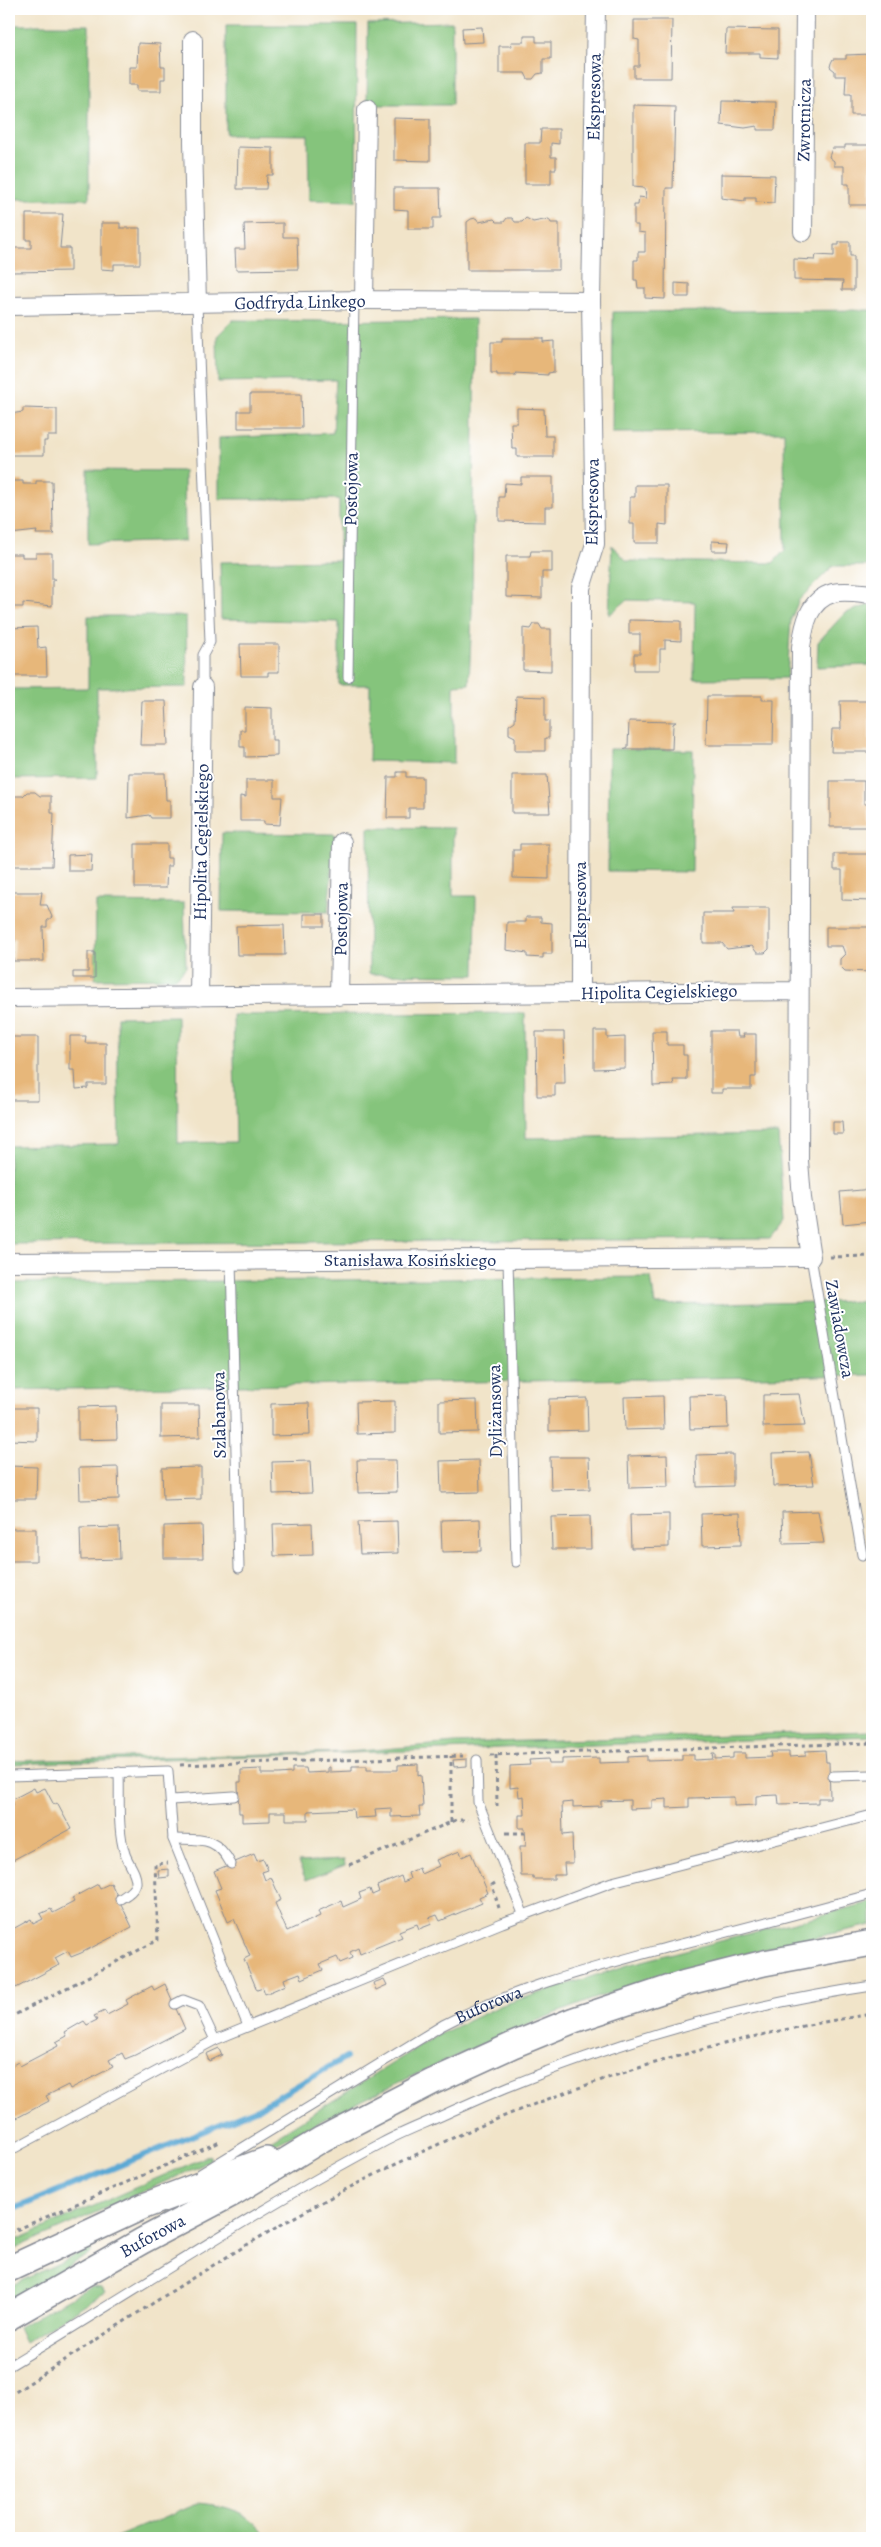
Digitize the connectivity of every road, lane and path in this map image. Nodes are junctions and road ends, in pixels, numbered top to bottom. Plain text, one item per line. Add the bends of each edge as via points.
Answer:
1 (596, 9) edge
2 (805, 9) edge
3 (193, 40) dead end
4 (367, 109) dead end
5 (803, 232) dead end
6 (359, 300) junction
7 (591, 301) junction
8 (197, 304) junction
9 (9, 306) edge
10 (872, 594) edge
11 (348, 677) dead end
12 (203, 687) joint
13 (342, 842) dead end
14 (799, 991) junction
15 (580, 993) junction
16 (199, 996) junction
17 (339, 996) junction
18 (9, 998) edge
19 (872, 1256) edge
20 (811, 1257) junction
21 (508, 1260) junction
22 (231, 1261) junction
23 (9, 1262) edge
24 (862, 1555) dead end
25 (516, 1562) dead end
26 (239, 1568) dead end
27 (872, 1743) edge
28 (486, 1755) dead end
29 (496, 1755) junction
30 (451, 1756) junction
31 (473, 1758) joint
32 (168, 1771) junction
33 (119, 1772) junction
34 (872, 1775) edge
35 (9, 1776) edge
36 (833, 1776) dead end
37 (234, 1796) dead end
38 (170, 1800) junction
39 (872, 1816) edge
40 (475, 1820) dead end
41 (451, 1822) junction
42 (498, 1822) junction
43 (488, 1825) junction
44 (525, 1834) dead end
45 (173, 1839) junction
46 (181, 1862) junction
47 (231, 1864) dead end
48 (349, 1865) dead end
49 (501, 1881) dead end
50 (872, 1894) edge
51 (120, 1899) dead end
52 (492, 1911) dead end
53 (524, 1916) junction
54 (872, 1943) edge
55 (872, 1986) edge
56 (175, 2004) dead end
57 (872, 2014) edge
58 (9, 2018) edge
59 (248, 2026) junction
60 (215, 2040) junction
61 (322, 2139) junction
62 (226, 2140) dead end
63 (9, 2151) edge
64 (144, 2206) junction
65 (9, 2233) edge
66 (9, 2269) edge
67 (9, 2317) edge
68 (9, 2366) edge
69 (9, 2396) edge

1 - 7 street, Ekspresowa
2 - 5 street, Zwrotnicza
3 - 8 street
4 - 6 street
6 - 7 street, Godfryda Linkego
6 - 8 street, Godfryda Linkego
6 - 11 lane, Postojowa
7 - 15 street, Ekspresowa via 595,544 581,588
8 - 9 street, Godfryda Linkego
8 - 12 lane via 210,642 202,655
10 - 14 street via 832,593 813,605 804,625 801,648
12 - 16 street, Hipolita Cegielskiego
13 - 17 street, Postojowa
14 - 15 street, Hipolita Cegielskiego
14 - 20 street via 799,1161
15 - 17 street, Hipolita Cegielskiego
16 - 17 street, Hipolita Cegielskiego
16 - 18 street, Hipolita Cegielskiego
19 - 20 path
20 - 21 street, Stanisława Kosińskiego
20 - 24 lane, Zawiadowcza
21 - 22 street, Stanisława Kosińskiego
21 - 25 lane, Dyliżansowa
22 - 23 street, Stanisława Kosińskiego
22 - 26 lane, Szlabanowa
27 - 29 path
28 - 29 path
29 - 42 path
30 - 31 path
30 - 32 path via 179,1765
30 - 41 path
31 - 43 lane via 478,1802
32 - 33 lane
32 - 38 lane
33 - 35 lane
33 - 51 lane via 121,1831 125,1854 136,1880 136,1885
34 - 36 lane
37 - 38 lane
38 - 45 lane
39 - 53 lane via 612,1882
40 - 41 path
41 - 48 path
42 - 43 path
42 - 44 path via 503,1833
43 - 53 lane
45 - 46 lane
45 - 47 lane via 212,1842 218,1845
46 - 58 path via 155,1864 158,1940
46 - 59 lane
49 - 52 path via 492,1885 501,1907
50 - 64 lane, Buforowa via 598,1966 532,1986 473,2010
53 - 59 lane
54 - 61 main road, Buforowa via 764,1963 685,1983 574,2020 432,2082
55 - 68 lane via 726,2016 565,2065 486,2095 384,2142 271,2205
56 - 60 lane via 183,2000 199,2006
57 - 69 path via 802,2026 658,2061 497,2118 387,2169 292,2219
59 - 60 lane
60 - 63 lane
61 - 64 main road, Buforowa
61 - 67 main road, Buforowa via 233,2193
62 - 65 path
64 - 66 main road, Buforowa

